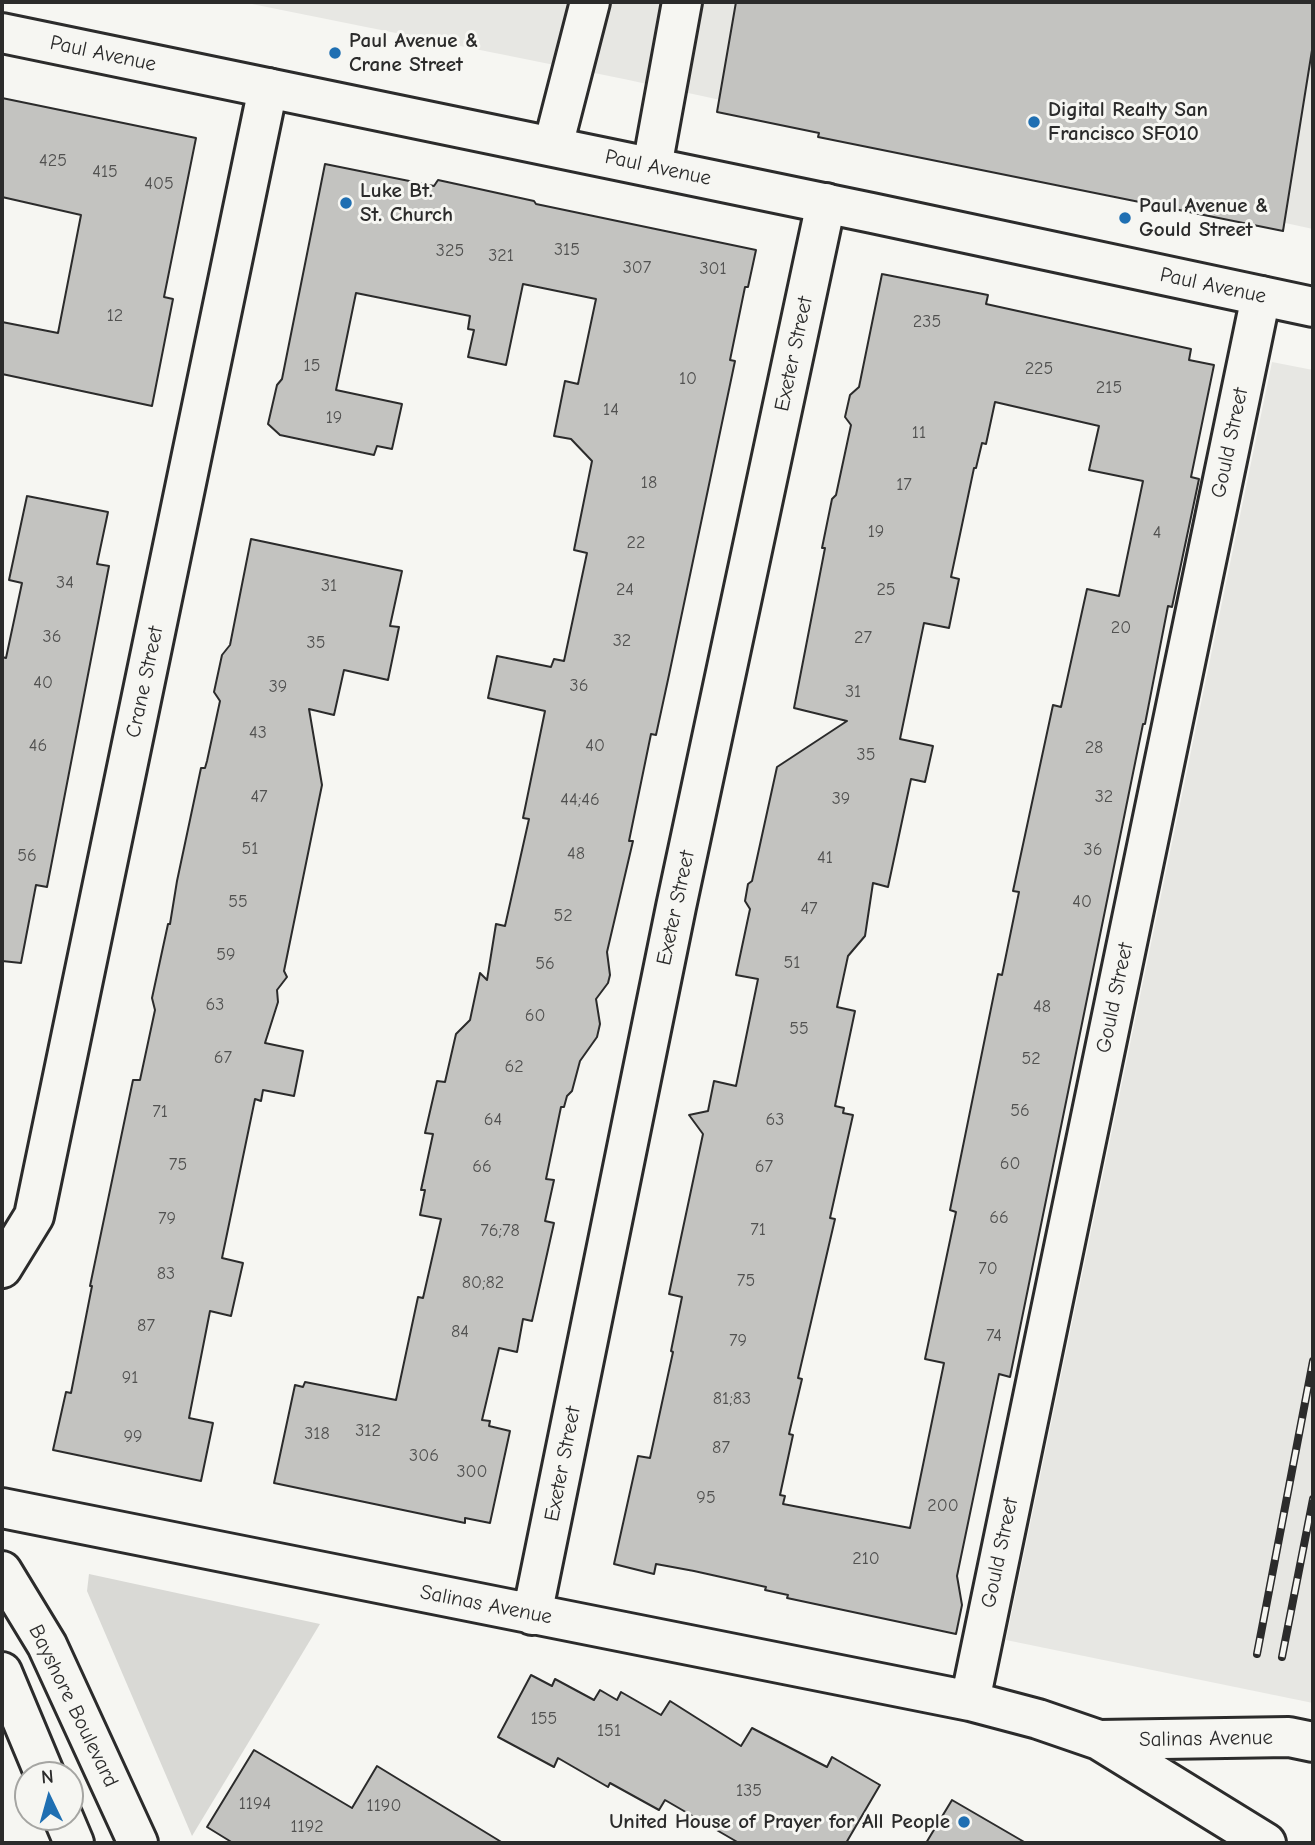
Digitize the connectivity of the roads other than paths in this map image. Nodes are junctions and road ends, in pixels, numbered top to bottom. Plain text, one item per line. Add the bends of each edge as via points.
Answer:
1 (590, 2) edge
2 (682, 2) edge
3 (2, 33) edge
4 (268, 88) junction
5 (553, 146) junction
6 (652, 167) junction
7 (826, 203) junction
8 (1261, 296) junction
9 (1313, 307) edge
10 (2, 1268) edge
11 (2, 1508) edge
12 (2, 1571) edge
13 (532, 1615) junction
14 (2, 1672) edge
15 (970, 1701) junction
16 (1099, 1740) junction
17 (1313, 1742) edge
18 (39, 1761) edge
19 (138, 1843) edge
20 (1266, 1843) edge

1 - 5 street
2 - 6 street
3 - 4 street, Paul Avenue
4 - 5 street, Paul Avenue
4 - 10 street, Crane Street via 34,1216
5 - 6 street, Paul Avenue
6 - 7 street, Paul Avenue
7 - 8 street, Paul Avenue
7 - 13 street, Exeter Street
8 - 9 street, Paul Avenue
8 - 15 street, Gould Street
11 - 13 street, Salinas Avenue
12 - 19 street, Bayshore Boulevard via 47,1645
13 - 15 street, Salinas Avenue
14 - 18 street
15 - 16 street, Salinas Avenue
16 - 17 street, Salinas Avenue via 1289,1737
16 - 20 street

